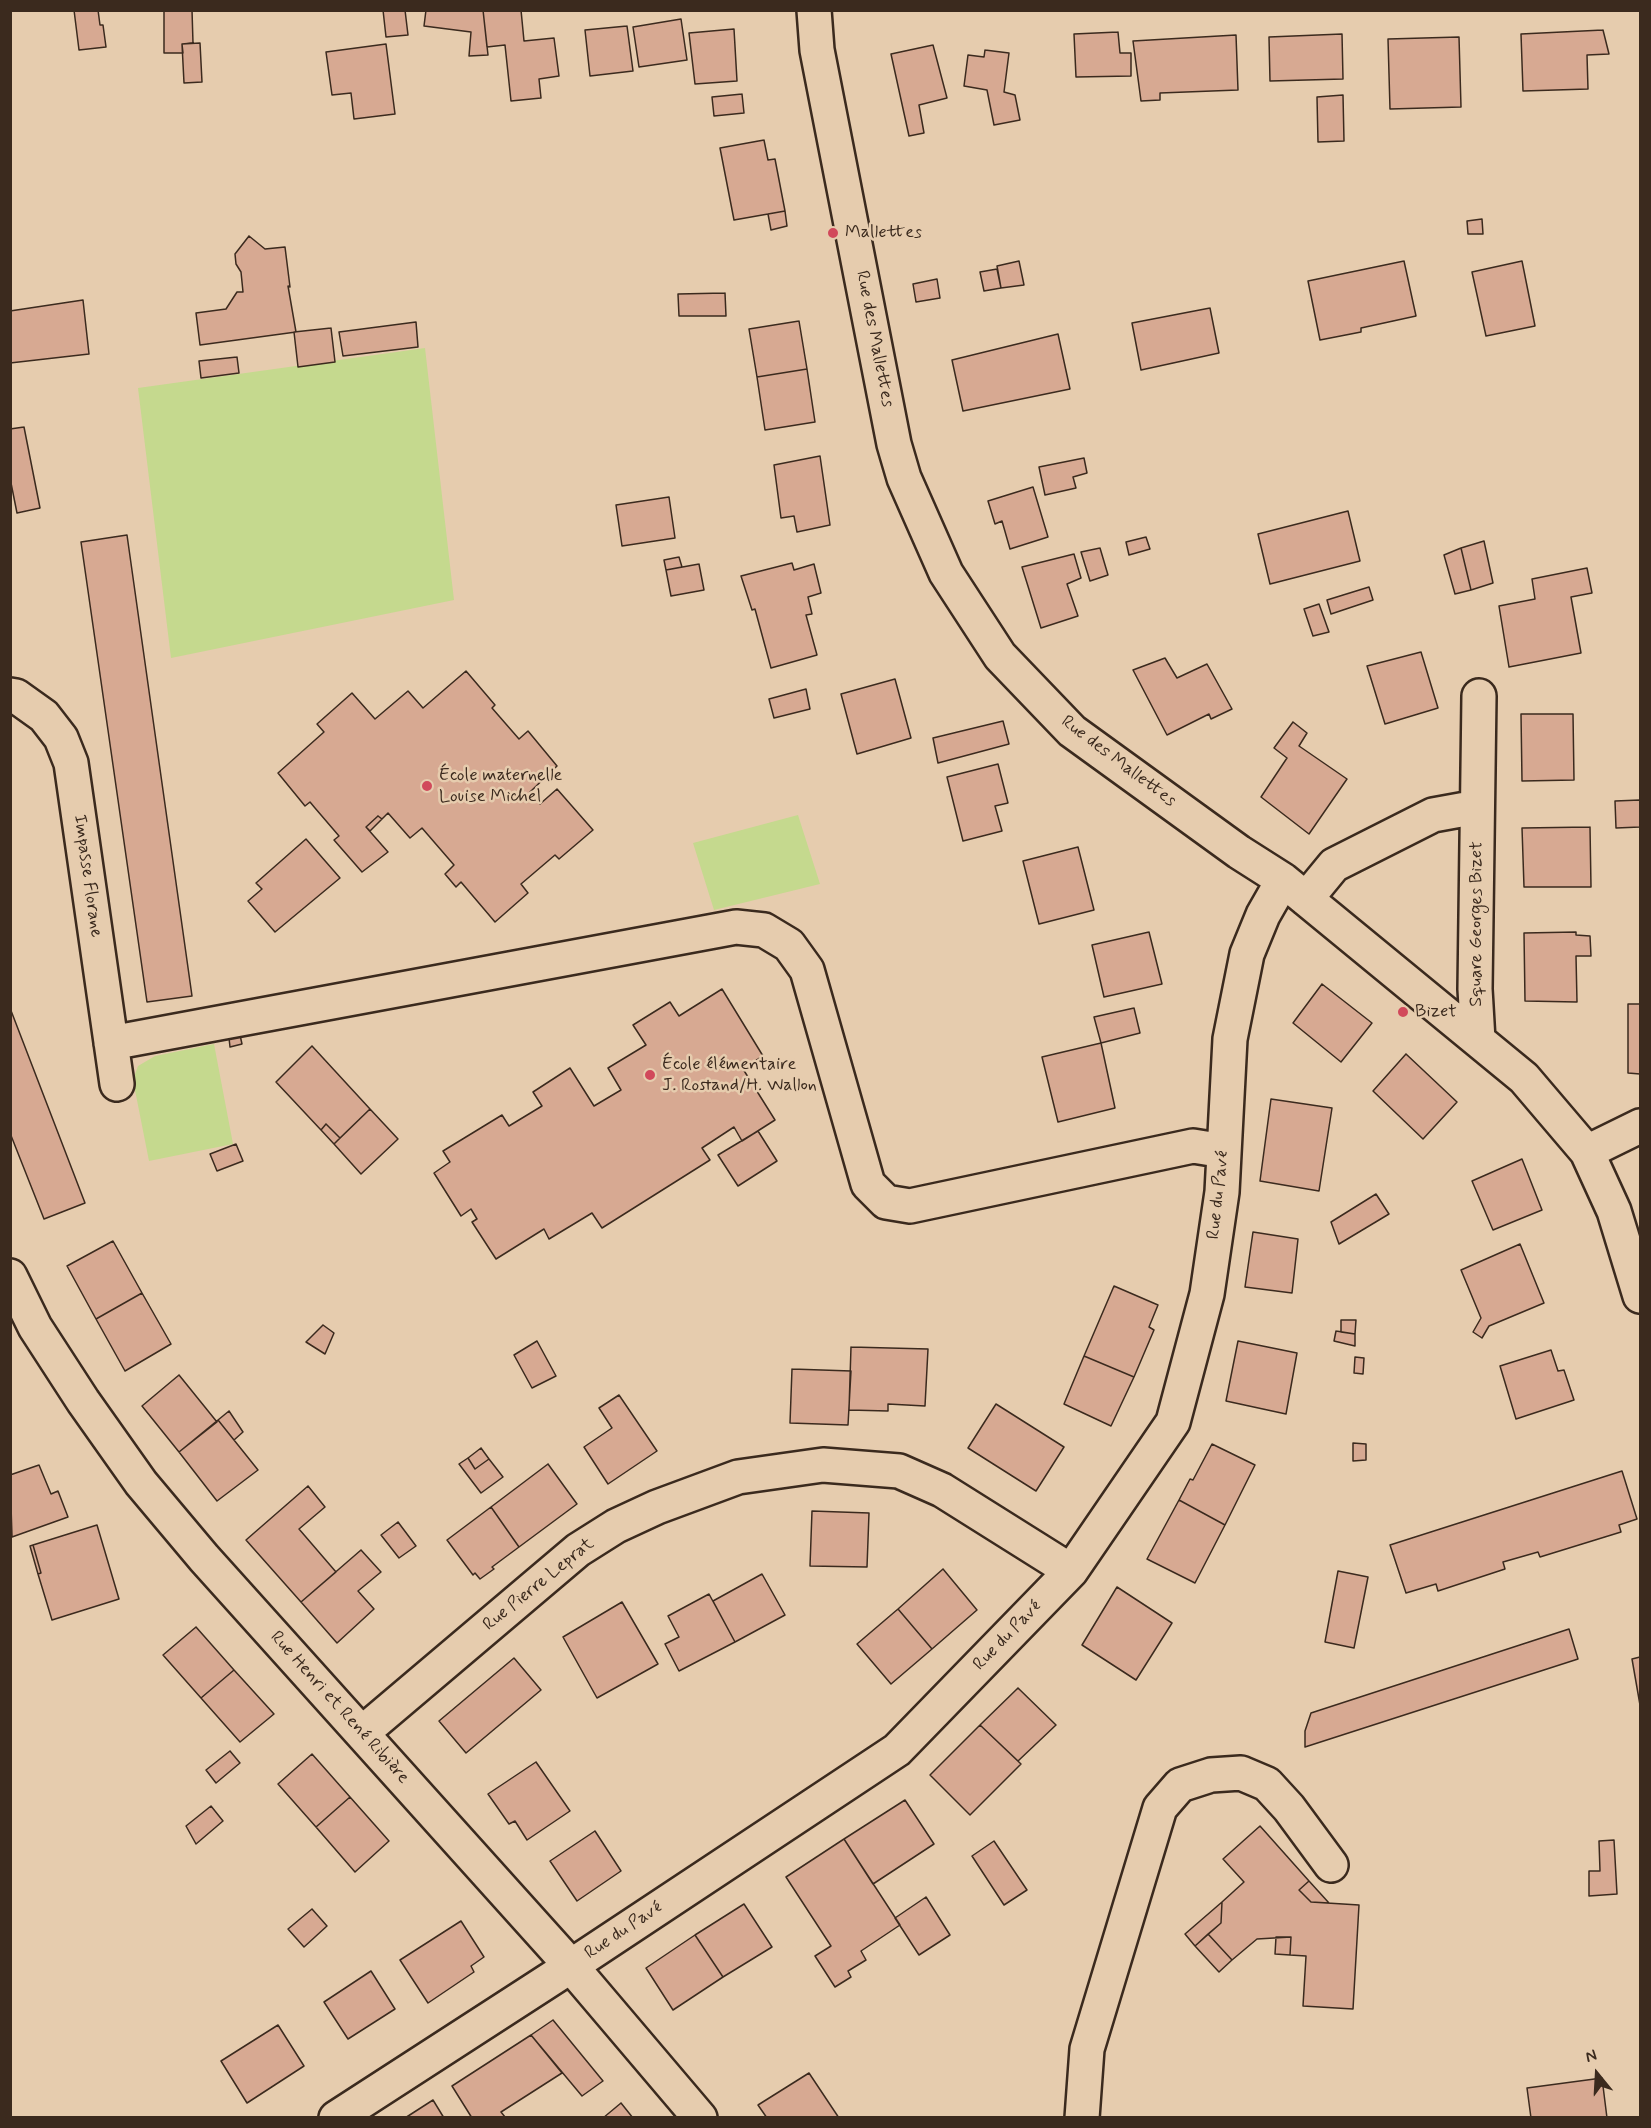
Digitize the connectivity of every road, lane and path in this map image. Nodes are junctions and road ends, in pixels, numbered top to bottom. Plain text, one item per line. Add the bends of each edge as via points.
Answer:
1 (814, 10) edge
2 (10, 694) edge
3 (1479, 696) dead end
4 (1477, 807) junction
5 (1294, 889) junction
6 (1478, 1040) junction
7 (111, 1043) junction
8 (117, 1084) dead end
9 (1641, 1126) edge
10 (1224, 1151) junction
11 (1587, 1152) junction
12 (10, 1276) edge
13 (1641, 1296) edge
14 (1071, 1571) junction
15 (362, 1733) junction
16 (1331, 1866) dead end
17 (571, 1966) junction
18 (336, 2118) edge
19 (700, 2118) edge
20 (1082, 2118) edge

1 - 5 street, Rue des Mallettes via 817,50 894,444 904,478 946,573 1000,656 1072,731
2 - 7 street, Impasse Florane via 44,716 61,738 71,763
3 - 4 street, Square Georges Bizet
4 - 5 street via 1433,815
4 - 6 street, Square Georges Bizet
5 - 6 street, Rue des Mallettes
5 - 10 street, Rue du Pavé via 1263,915 1247,954 1230,1039
6 - 11 street, Rue des Mallettes via 1524,1078
7 - 8 street, Impasse Florane
7 - 10 street via 736,927 764,930 789,945 807,970 868,1184 886,1202 910,1206 1193,1146
9 - 11 street
10 - 14 street, Rue du Pavé via 1207,1294 1173,1422
11 - 13 street, Rue des Mallettes via 1614,1211
12 - 15 street, Rue Henri et René Ribière via 35,1327 141,1483
14 - 15 street, Rue Pierre Leprat via 942,1490 899,1471 823,1464 738,1477 657,1507 578,1550
14 - 17 street, Rue du Pavé via 897,1750
15 - 17 street, Rue Henri et René Ribière
16 - 20 street via 1289,1808 1267,1785 1241,1773 1211,1775 1180,1785 1160,1808 1087,2049
17 - 18 street, Rue du Pavé
17 - 19 street, Rue Henri et René Ribière

